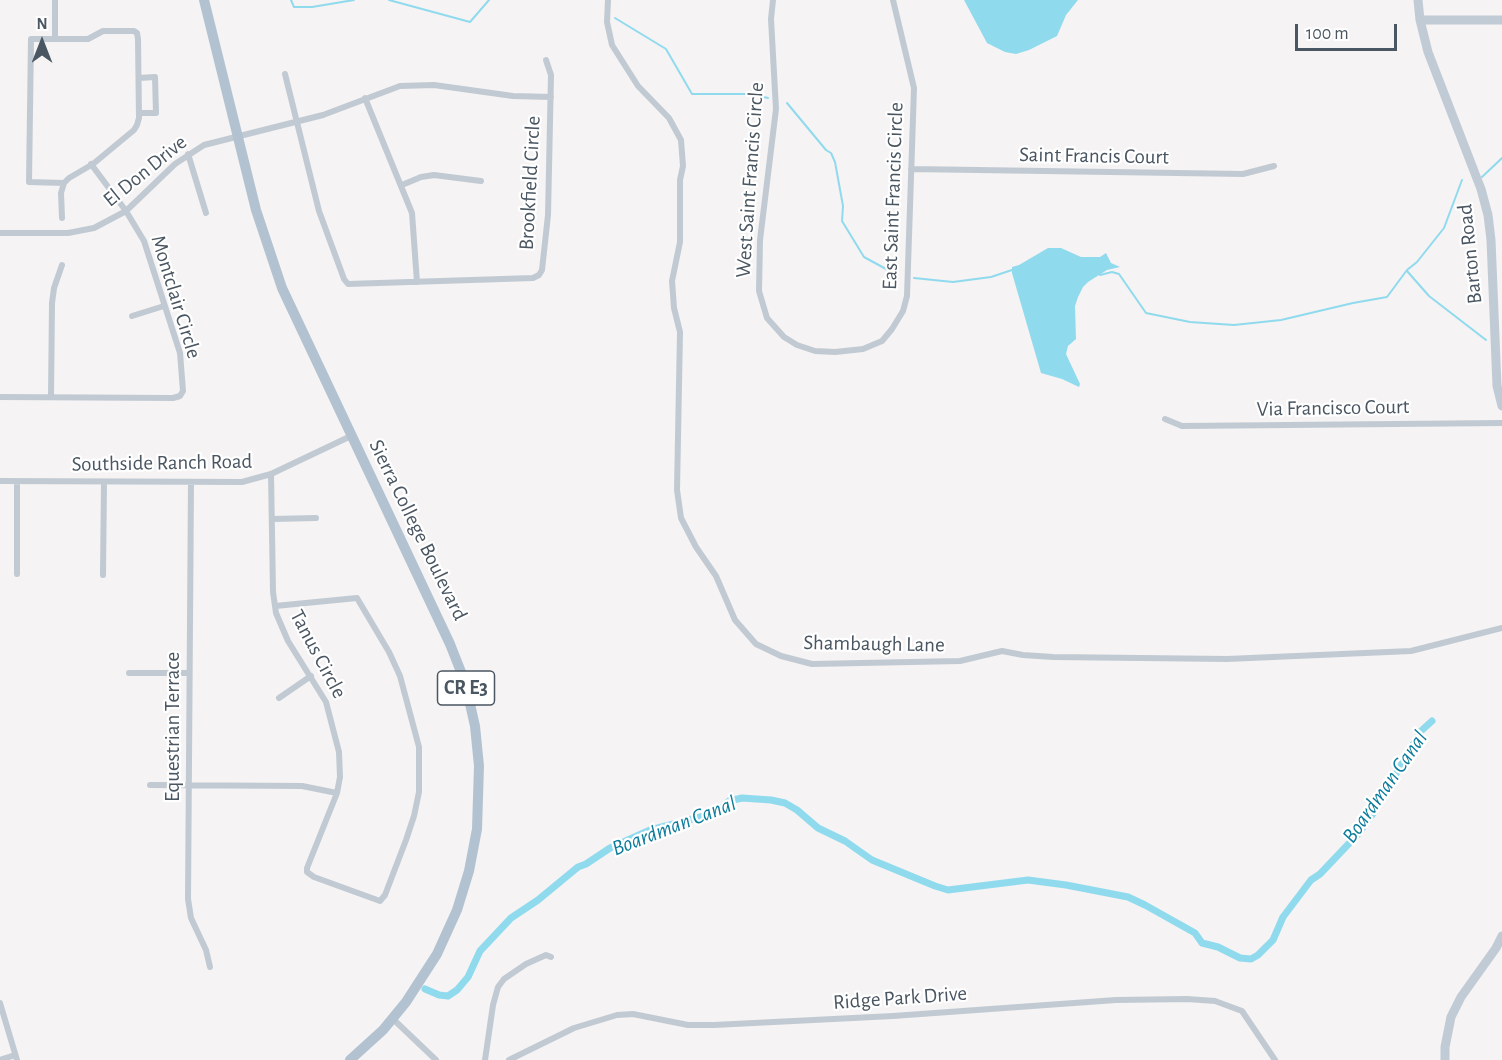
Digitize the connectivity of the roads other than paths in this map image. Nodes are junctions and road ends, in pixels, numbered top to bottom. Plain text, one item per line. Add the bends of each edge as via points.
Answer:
1 (55, 0) edge
2 (204, 0) edge
3 (608, 0) edge
4 (773, 0) edge
5 (893, 0) edge
6 (1418, 0) edge
7 (1420, 20) junction
8 (1502, 20) edge
9 (55, 39) junction
10 (546, 60) dead end
11 (285, 74) dead end
12 (139, 78) junction
13 (551, 97) junction
14 (365, 98) junction
15 (139, 113) junction
16 (297, 122) junction
17 (238, 136) junction
18 (188, 154) junction
19 (92, 164) junction
20 (1275, 166) dead end
21 (911, 169) junction
22 (481, 181) dead end
23 (64, 183) junction
24 (402, 185) junction
25 (126, 211) junction
26 (206, 213) dead end
27 (62, 218) dead end
28 (0, 233) edge
29 (63, 265) dead end
30 (417, 282) junction
31 (164, 306) junction
32 (132, 316) dead end
33 (835, 352) joint
34 (0, 397) edge
35 (51, 397) junction
36 (1502, 406) edge
37 (1165, 419) dead end
38 (1502, 423) edge
39 (351, 436) junction
40 (271, 474) junction
41 (0, 482) edge
42 (18, 482) junction
43 (104, 482) junction
44 (191, 483) junction
45 (316, 518) dead end
46 (272, 519) junction
47 (17, 574) dead end
48 (104, 575) dead end
49 (275, 606) junction
50 (1502, 628) edge
51 (129, 673) dead end
52 (189, 673) junction
53 (311, 676) junction
54 (279, 698) dead end
55 (150, 785) dead end
56 (189, 785) junction
57 (337, 793) junction
58 (1502, 936) edge
59 (551, 957) dead end
60 (210, 967) dead end
61 (0, 1003) edge
62 (393, 1019) junction
63 (16, 1058) edge
64 (0, 1060) edge
65 (350, 1060) edge
66 (436, 1060) edge
67 (485, 1060) edge
68 (509, 1060) edge
69 (1275, 1060) edge
70 (1445, 1060) edge

1 - 9 street
2 - 17 main road, Sierra College Boulevard / CR E3
3 - 50 street, Shambaugh Lane via 606,22 612,45 638,86 669,118 681,140 680,242 672,281 680,332 676,490 681,518 716,576 735,620 756,644 812,664 960,661 1002,651 1053,657 1227,659 1411,651
4 - 33 street, West Saint Francis Circle via 776,109 760,240 759,291 767,318 784,338 806,348
5 - 21 street, East Saint Francis Circle via 914,88
6 - 7 street, Barton Road
7 - 8 street
7 - 36 street, Barton Road via 1488,215 1497,386
9 - 12 street via 88,39 103,31 134,31 138,39
9 - 23 street via 31,39 30,182
10 - 13 street
11 - 16 street
12 - 15 street
12 - 15 street via 155,77 156,113
13 - 14 street, Brookfield Circle via 420,84
13 - 30 street, Brookfield Circle via 548,215 539,275
14 - 16 street, Brookfield Circle
14 - 24 street
15 - 19 street via 134,130
16 - 17 street, Brookfield Circle
16 - 30 street, Brookfield Circle via 319,211 344,279 353,285
17 - 18 street, El Don Drive via 211,142
17 - 39 main road, Sierra College Boulevard / CR E3 via 263,236 282,288
18 - 25 street, El Don Drive
18 - 26 street
19 - 23 street
19 - 25 street, Montclair Circle
20 - 21 street, Saint Francis Court via 1243,174
21 - 33 street, East Saint Francis Circle via 907,296 903,310 882,341 863,349
22 - 24 street via 434,175
23 - 27 street
24 - 30 street via 414,223
25 - 28 street, El Don Drive via 85,231
25 - 31 street, Montclair Circle via 144,241
29 - 35 street via 52,303
31 - 32 street
31 - 35 street, Montclair Circle via 182,360 180,396
34 - 35 street, Montclair Circle
37 - 38 street, Via Francisco Court via 1182,426
39 - 40 street, Southside Ranch Road
39 - 62 main road, Sierra College Boulevard / CR E3 via 456,658 470,703 478,755 477,829 462,896 429,968
40 - 44 street, Southside Ranch Road via 242,482
40 - 46 street, Tanus Circle
41 - 42 street, Southside Ranch Road
42 - 43 street, Southside Ranch Road
42 - 47 street
43 - 44 street, Southside Ranch Road
43 - 48 street
44 - 52 street, Equestrian Terrace
45 - 46 street
46 - 49 street, Tanus Circle
49 - 53 street, Tanus Circle via 285,635
49 - 57 street, Tanus Circle via 357,598 400,676 419,747 419,792 406,840 380,902 307,872
51 - 52 street
52 - 56 street, Equestrian Terrace
53 - 54 street
53 - 57 street, Tanus Circle via 326,702 335,733 340,769
55 - 56 street
56 - 57 street via 302,786
56 - 60 street, Equestrian Terrace via 189,910
58 - 70 street via 1451,1017
59 - 67 street via 546,955 526,964 498,987
61 - 63 street
62 - 65 main road, Sierra College Boulevard / CR E3
62 - 66 street
63 - 64 street
68 - 69 street, Ridge Park Drive via 574,1028 625,1015 688,1025 737,1025 1116,1000 1187,999 1215,1001 1242,1011

